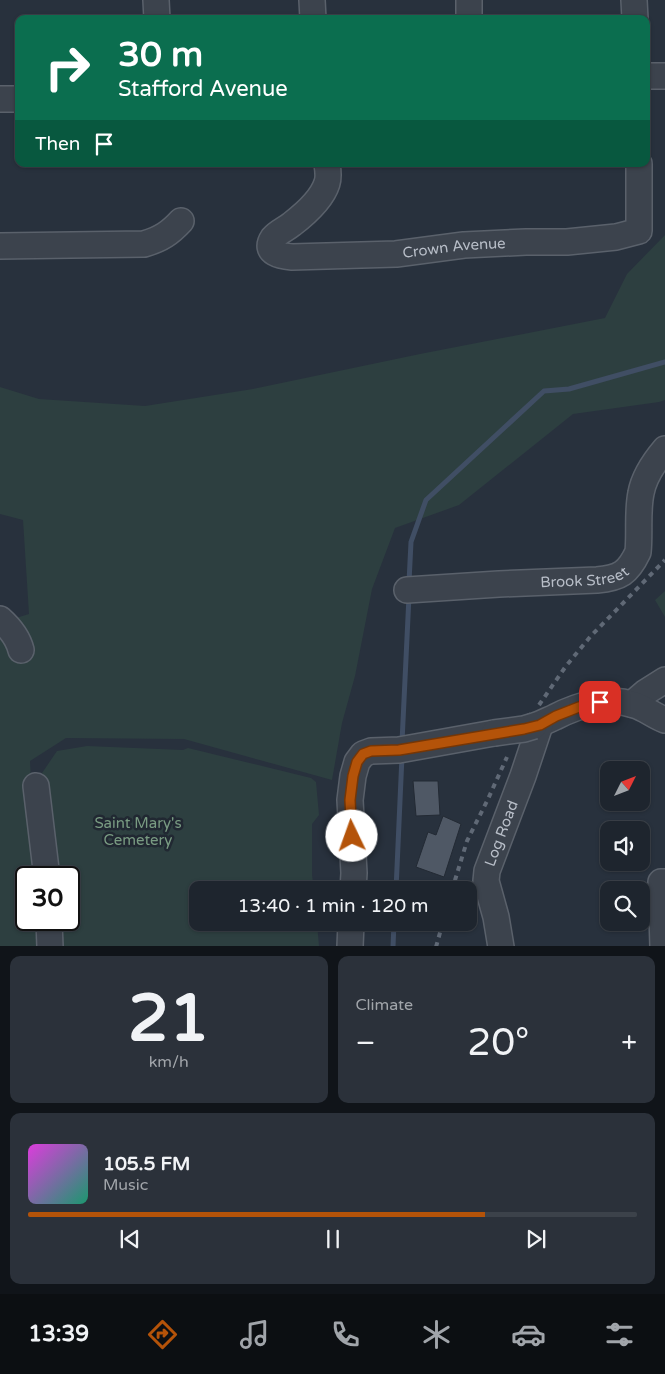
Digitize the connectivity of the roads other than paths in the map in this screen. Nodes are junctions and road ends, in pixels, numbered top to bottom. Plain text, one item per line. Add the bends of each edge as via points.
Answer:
1 (156, 0) edge
2 (312, 0) edge
3 (469, 0) edge
4 (634, 0) edge
5 (158, 15) edge
6 (313, 15) edge
7 (469, 15) edge
8 (635, 15) edge
9 (650, 76) edge
10 (665, 76) edge
11 (15, 99) edge
12 (0, 100) edge
13 (327, 167) edge
14 (639, 167) edge
15 (181, 221) dead end
16 (0, 246) edge
17 (665, 449) edge
18 (407, 590) dead end
19 (0, 619) edge
20 (21, 650) dead end
21 (665, 680) edge
22 (632, 704) junction
23 (665, 720) edge
24 (537, 726) junction
25 (36, 786) dead end
26 (46, 866) edge
27 (354, 881) edge
28 (663, 882) edge
29 (49, 931) edge
30 (351, 931) edge
31 (50, 946) edge
32 (350, 946) edge
33 (501, 946) edge
34 (663, 946) edge

1 - 5 street
2 - 6 street
3 - 7 street
4 - 8 street
9 - 10 street
11 - 12 street
13 - 14 street, Crown Avenue via 325,189 302,216 276,234 270,244 275,254 292,257 396,254 464,245 616,237 639,231
15 - 16 street via 159,240 144,244
17 - 18 street, Brook Street via 651,467 643,485 638,552 624,574 597,580
19 - 20 street
21 - 22 street
22 - 23 street
22 - 24 street via 600,702 579,707
24 - 27 street, bridge via 363,754 353,776 350,800
24 - 33 street, Log Road via 487,871 486,881
25 - 26 street
28 - 34 street
29 - 31 street
30 - 32 street

